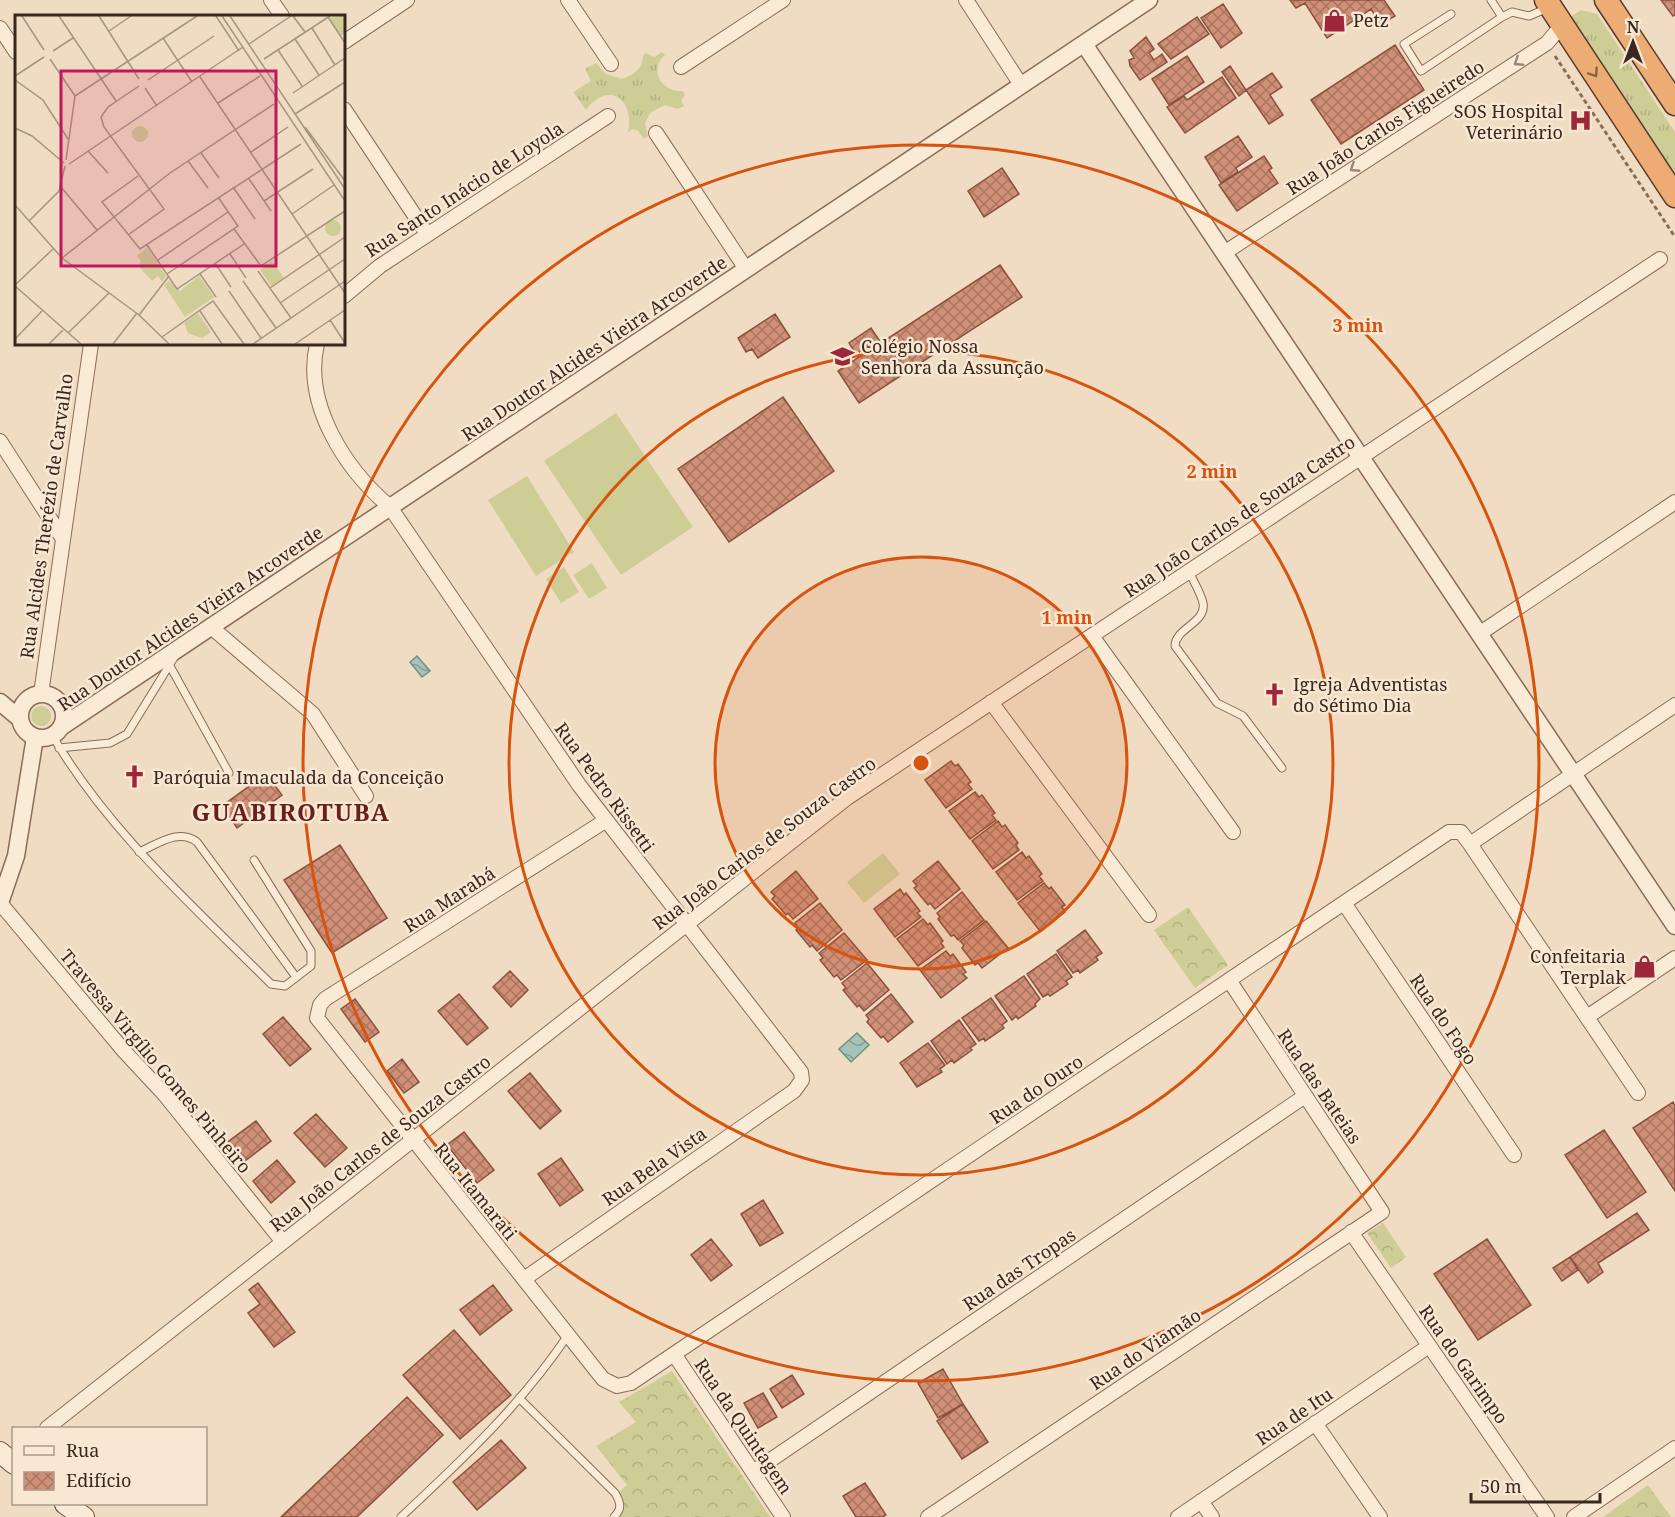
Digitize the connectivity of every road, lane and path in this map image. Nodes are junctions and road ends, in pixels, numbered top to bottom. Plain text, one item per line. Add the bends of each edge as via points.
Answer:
1 (271, 0) edge
2 (407, 0) edge
3 (568, 0) edge
4 (783, 0) edge
5 (966, 0) edge
6 (1149, 0) edge
7 (1491, 0) edge
8 (1606, 0) edge
9 (1554, 8) edge
10 (1451, 14) dead end
11 (281, 15) edge
12 (1502, 17) junction
13 (0, 28) edge
14 (345, 41) edge
15 (1084, 44) junction
16 (15, 50) edge
17 (1559, 61) dead end
18 (611, 64) dead end
19 (681, 67) dead end
20 (1021, 85) junction
21 (1675, 104) edge
22 (345, 111) edge
23 (608, 116) dead end
24 (656, 133) dead end
25 (1675, 196) edge
26 (427, 234) junction
27 (1675, 237) edge
28 (1224, 253) junction
29 (1660, 259) dead end
30 (746, 269) junction
31 (345, 295) edge
32 (91, 345) edge
33 (317, 345) edge
34 (0, 441) edge
35 (1361, 457) junction
36 (1675, 502) edge
37 (390, 507) junction
38 (63, 539) junction
39 (1189, 572) junction
40 (211, 627) junction
41 (1479, 634) junction
42 (1092, 636) junction
43 (178, 649) junction
44 (170, 666) junction
45 (41, 694) junction
46 (0, 702) edge
47 (991, 702) junction
48 (1675, 705) edge
49 (20, 720) junction
50 (52, 737) junction
51 (1282, 768) dead end
52 (229, 772) dead end
53 (1573, 774) junction
54 (366, 796) dead end
55 (605, 821) junction
56 (1233, 832) dead end
57 (1470, 844) junction
58 (139, 852) junction
59 (254, 860) dead end
60 (0, 903) edge
61 (1344, 903) junction
62 (1149, 915) dead end
63 (686, 924) junction
64 (1675, 926) edge
65 (1675, 958) edge
66 (296, 977) junction
67 (1228, 980) junction
68 (318, 1011) joint
69 (1587, 1017) junction
70 (802, 1080) joint
71 (1638, 1093) dead end
72 (1305, 1096) junction
73 (413, 1140) junction
74 (1514, 1155) dead end
75 (1382, 1212) joint
76 (1351, 1232) junction
77 (283, 1242) junction
78 (524, 1279) junction
79 (568, 1335) junction
80 (1430, 1346) junction
81 (674, 1354) junction
82 (617, 1386) joint
83 (519, 1398) junction
84 (1315, 1423) junction
85 (48, 1427) edge
86 (1675, 1448) edge
87 (753, 1472) junction
88 (1201, 1501) junction
89 (68, 1505) edge
90 (84, 1517) edge
91 (401, 1517) edge
92 (614, 1517) edge
93 (783, 1517) edge
94 (928, 1517) edge
95 (1178, 1517) edge
96 (1212, 1517) edge
97 (1380, 1517) edge
98 (1547, 1517) edge
99 (1574, 1517) edge

1 - 11 street
2 - 14 street
3 - 18 street
4 - 19 street
5 - 20 street
6 - 15 street, Rua Doutor Alcides Vieira Arcoverde
7 - 12 lane
8 - 21 highway
9 - 12 lane via 1529,16 1512,12
9 -> 25 highway
9 -> 28 street, Rua João Carlos Figueiredo via 1547,43
10 - 12 lane via 1404,44 1421,71
13 - 16 street
15 - 20 street, Rua Doutor Alcides Vieira Arcoverde
15 - 28 street
17 - 27 path
20 - 30 street, Rua Doutor Alcides Vieira Arcoverde
22 - 26 street
23 - 26 street, Rua Santo Inácio de Loyola
24 - 30 street
26 - 31 street, Rua Santo Inácio de Loyola via 364,277
28 - 35 street
29 - 35 street, Rua João Carlos de Souza Castro
30 - 37 street, Rua Doutor Alcides Vieira Arcoverde
32 - 38 street, Rua Alcides Therézio de Carvalho
33 - 37 street via 314,377 322,415 369,488
34 - 38 street
35 - 39 street, Rua João Carlos de Souza Castro
35 - 41 street
36 - 41 street
37 - 40 street, Rua Doutor Alcides Vieira Arcoverde
37 - 55 street, Rua Pedro Rissetti
38 - 45 street, Rua Alcides Therézio de Carvalho
39 - 42 street, Rua João Carlos de Souza Castro
39 - 51 lane via 1203,606 1202,615 1176,638 1175,646 1217,703 1243,716
40 - 43 street, Rua Doutor Alcides Vieira Arcoverde
40 - 54 street via 314,714
41 - 53 street
42 - 47 street, Rua João Carlos de Souza Castro
42 - 56 street
43 - 44 lane
43 - 50 street, Rua Doutor Alcides Vieira Arcoverde
44 - 50 lane via 136,723 120,740 111,743
44 - 52 lane
45 - 49 street via 22,705
45 - 50 street via 54,697 64,714
46 - 49 street
47 - 62 street
47 - 63 street, Rua João Carlos de Souza Castro via 847,798
48 - 53 street
49 - 50 street via 25,730
50 - 58 lane
50 - 60 street
53 - 57 street
53 - 64 street
55 - 63 street, Rua Pedro Rissetti
55 - 68 street, Rua Marabá via 325,999
57 - 61 street, Rua do Ouro via 1461,832 1449,832
57 - 69 street
58 - 66 lane via 271,984 285,986
58 - 66 lane via 178,835 188,835 197,842
59 - 66 lane via 311,951 311,966
60 - 77 street, Travessa Virgílio Gomes Pinheiro via 124,1052 165,1095
61 - 67 street, Rua do Ouro
61 - 74 street, Rua do Fogo
63 - 70 street, Rua Pedro Rissetti via 799,1067
63 - 73 street, Rua João Carlos de Souza Castro
65 - 69 street
67 - 72 street, Rua das Bateias
67 - 81 street, Rua do Ouro
68 - 73 street, Rua Itamarati via 320,1024
69 - 71 street
70 - 78 street, Rua Bela Vista via 794,1090
72 - 75 street, Rua das Bateias
72 - 87 street, Rua das Tropas
73 - 77 street, Rua João Carlos de Souza Castro
73 - 78 street, Rua Itamarati
75 - 76 street, Rua do Viamão
76 - 80 street, Rua do Garimpo
76 - 94 street, Rua do Viamão
77 - 85 street, Rua João Carlos de Souza Castro
78 - 79 street, Rua Itamarati
79 - 82 street, Rua Itamarati via 603,1379
79 - 83 lane
80 - 84 street, Rua de Itu
80 - 98 street, Rua do Garimpo
81 - 82 street, Rua do Ouro via 631,1383
81 - 87 street, Rua da Quintagem
83 - 91 lane via 490,1434
83 - 92 lane via 615,1493 620,1503
84 - 88 street, Rua de Itu
84 - 97 street
86 - 99 street
87 - 93 street, Rua da Quintagem
88 - 95 street, Rua de Itu
88 - 96 street
89 - 90 main road

